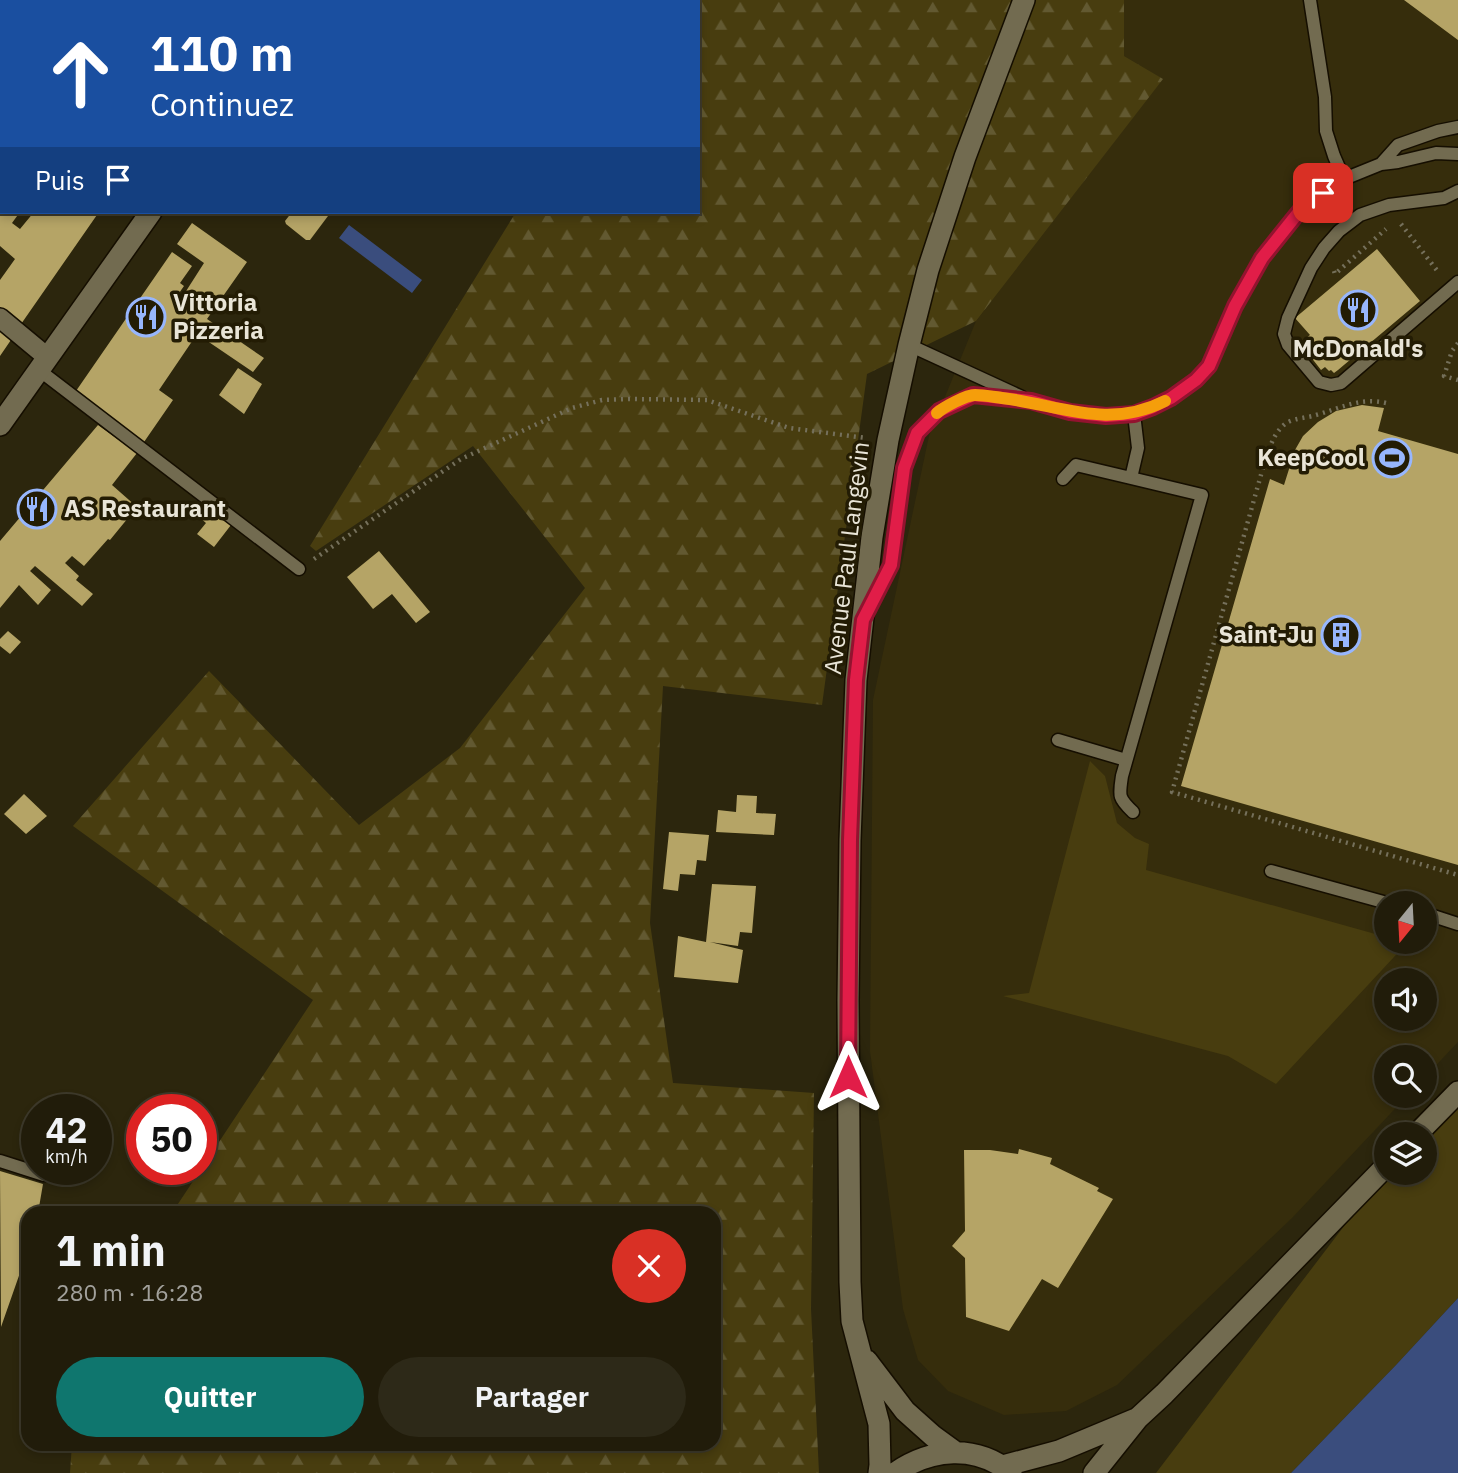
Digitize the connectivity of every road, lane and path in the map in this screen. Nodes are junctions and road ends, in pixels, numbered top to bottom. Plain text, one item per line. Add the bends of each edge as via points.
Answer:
1 (1024, 0) edge
2 (1310, 0) edge
3 (1458, 127) edge
4 (1458, 154) edge
5 (1381, 164) junction
6 (1344, 179) junction
7 (1458, 191) edge
8 (150, 214) edge
9 (1324, 248) junction
10 (1454, 286) edge
11 (0, 318) edge
12 (1458, 343) edge
13 (909, 345) junction
14 (43, 364) junction
15 (1458, 380) edge
16 (1031, 401) junction
17 (1386, 403) dead end
18 (1134, 414) junction
19 (0, 425) edge
20 (888, 440) junction
21 (1131, 478) junction
22 (1063, 479) dead end
23 (299, 569) joint
24 (863, 620) junction
25 (1058, 740) dead end
26 (1126, 760) junction
27 (1133, 812) dead end
28 (1271, 871) dead end
29 (1458, 875) edge
30 (1374, 899) edge
31 (1437, 918) edge
32 (1458, 925) edge
33 (1458, 1092) edge
34 (1429, 1122) edge
35 (0, 1161) edge
36 (21, 1168) edge
37 (1374, 1178) edge
38 (860, 1352) junction
39 (1138, 1418) junction
40 (955, 1452) junction
41 (1007, 1470) edge
42 (879, 1473) edge
43 (895, 1473) edge
44 (1094, 1473) edge

1 - 13 main road, Avenue Paul Langevin via 961,170
2 - 6 lane via 1326,131
3 - 5 lane via 1398,145
4 - 5 lane via 1436,153
5 - 6 lane
6 - 18 lane via 1302,208 1262,258 1209,366 1171,398
7 - 9 lane via 1360,215
8 - 14 main road
9 - 10 path via 1335,274 1385,229 1401,224
9 - 10 lane via 1287,318 1284,334 1319,382 1341,383
11 - 14 street
12 - 15 path via 1444,376
13 - 16 lane
13 - 20 main road, Avenue Paul Langevin
14 - 19 main road
14 - 23 lane
16 - 18 lane via 1070,412
16 - 24 lane via 973,395 939,411 917,433 904,468 891,565
17 - 29 path via 1353,403 1288,422 1276,433 1172,792
18 - 21 lane via 1138,448
20 - 23 path via 789,428 707,400 602,400 572,408 461,459
20 - 24 main road, Avenue Paul Langevin
21 - 22 lane via 1076,465
21 - 26 lane via 1202,495
24 - 38 main road, Avenue Paul Langevin via 856,680 848,986 850,1282 852,1321
25 - 26 lane
26 - 27 lane via 1119,794
28 - 30 lane
31 - 32 lane
33 - 34 main road
35 - 36 lane
37 - 39 main road
38 - 40 main road, Avenue Paul Langevin via 905,1411
38 - 42 main road, Avenue Paul Langevin via 879,1424
39 - 41 main road
39 - 44 main road
40 - 41 main road via 980,1456
40 - 43 main road via 909,1463

